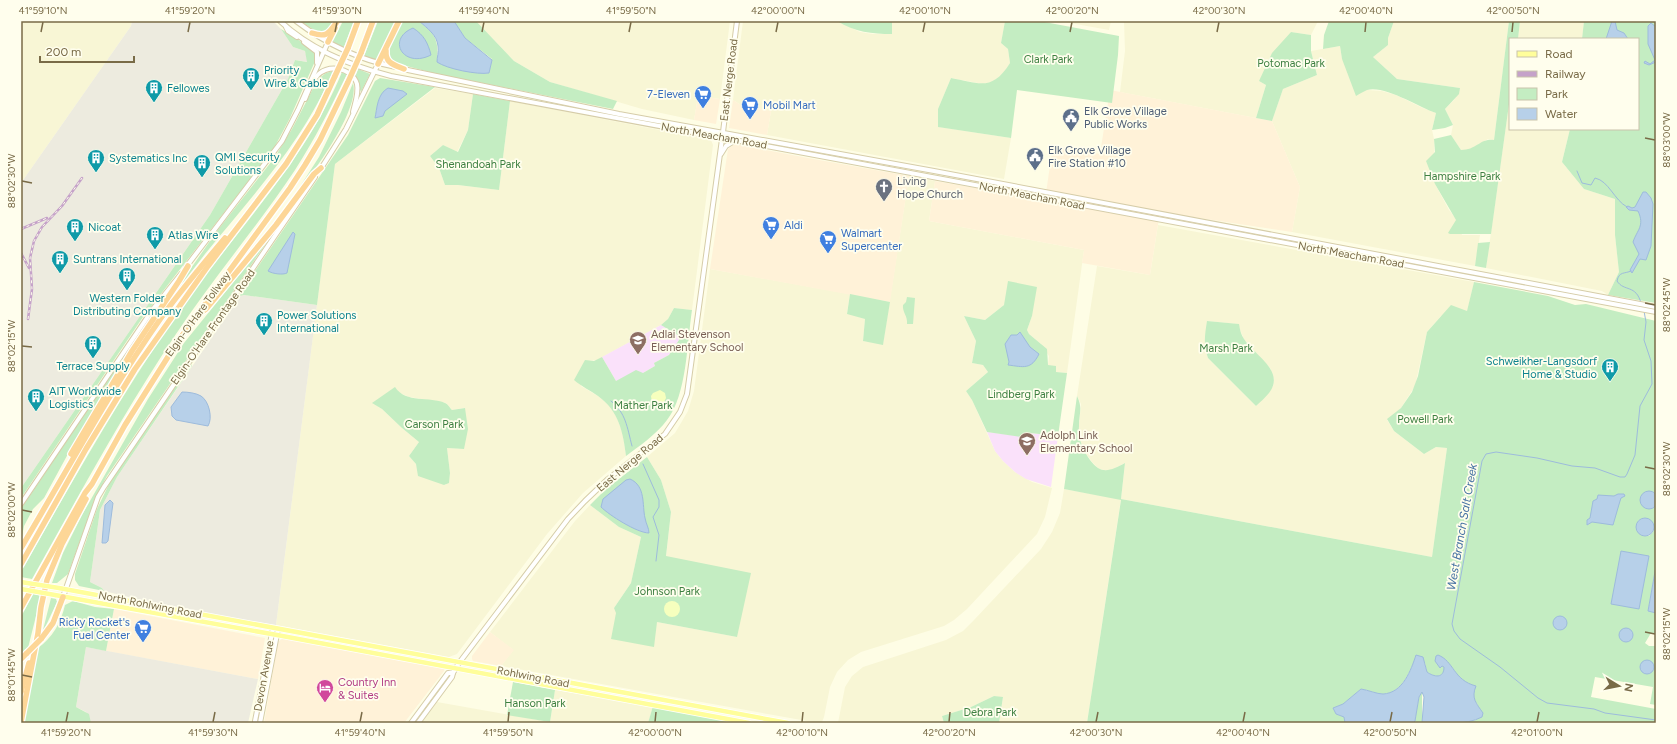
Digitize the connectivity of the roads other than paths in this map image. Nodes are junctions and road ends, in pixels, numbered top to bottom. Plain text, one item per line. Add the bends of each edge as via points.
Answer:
1 (296, 21) edge
2 (358, 21) edge
3 (373, 21) edge
4 (398, 21) edge
5 (737, 21) edge
6 (282, 22) edge
7 (338, 22) edge
8 (312, 33) junction
9 (328, 42) junction
10 (386, 48) junction
11 (324, 51) junction
12 (378, 64) junction
13 (317, 66) junction
14 (404, 69) junction
15 (374, 72) junction
16 (298, 110) junction
17 (352, 118) junction
18 (723, 135) junction
19 (736, 140) junction
20 (720, 156) junction
21 (321, 168) junction
22 (241, 222) junction
23 (188, 266) junction
24 (1656, 307) edge
25 (1656, 312) edge
26 (194, 318) junction
27 (92, 484) junction
28 (53, 492) junction
29 (21, 504) edge
30 (21, 548) edge
31 (21, 564) edge
32 (21, 582) edge
33 (21, 589) edge
34 (65, 589) junction
35 (63, 597) junction
36 (21, 608) edge
37 (138, 610) junction
38 (171, 611) junction
39 (40, 612) junction
40 (176, 618) junction
41 (272, 628) junction
42 (278, 629) junction
43 (272, 634) junction
44 (277, 635) junction
45 (21, 659) edge
46 (459, 663) junction
47 (456, 668) junction
48 (453, 673) junction
49 (21, 692) edge
50 (21, 722) edge
51 (256, 723) edge
52 (260, 723) edge
53 (411, 723) edge
54 (418, 723) edge
55 (749, 723) edge
56 (788, 723) edge

1 - 8 main road, North Meacham Road
2 - 22 highway, Elgin-O'Hare Tollway, bridge via 317,115 286,164
3 - 26 highway, Elgin-O'Hare Tollway, bridge via 348,82 320,140 298,177
4 - 10 highway
5 - 18 main road, East Nerge Road
6 - 11 main road, North Meacham Road via 303,39
6 - 13 main road via 288,31 317,52
7 - 8 highway via 327,34 322,36
7 - 9 highway
8 - 9 main road, North Meacham Road
9 - 11 main road
9 - 12 main road, North Meacham Road
10 - 12 highway
10 - 14 highway via 388,62
11 - 13 main road
11 - 15 main road, North Meacham Road
12 - 14 main road, North Meacham Road
12 - 15 main road, Elgin-O'Hare Frontage Road
13 - 16 main road
14 - 18 main road, North Meacham Road
15 - 17 main road, Elgin-O'Hare Frontage Road
15 - 18 main road, North Meacham Road
16 - 17 main road via 316,77 326,70 336,68 353,76 357,85
16 - 23 main road via 282,141
17 - 21 main road, Elgin-O'Hare Frontage Road
18 - 19 main road, North Meacham Road
18 - 20 main road, East Nerge Road
18 - 24 main road, North Meacham Road
19 - 20 main road via 726,146
19 - 25 main road, North Meacham Road
20 - 46 main road, East Nerge Road via 687,394 680,412 665,434 608,479 568,519
21 - 26 highway via 206,309
21 - 34 main road, Elgin-O'Hare Frontage Road via 104,487 98,497
22 - 28 highway via 231,230 160,319
22 - 31 highway, Elgin-O'Hare Tollway via 131,375
23 - 28 highway via 103,399
23 - 29 main road via 153,309
26 - 27 highway, Elgin-O'Hare Tollway via 149,386
27 - 36 highway, Elgin-O'Hare Tollway
27 - 39 highway via 47,580
28 - 30 highway
32 - 34 main road, North Rohlwing Road, bridge
33 - 35 main road, North Rohlwing Road, bridge
34 - 35 main road, Elgin-O'Hare Frontage Road
34 - 38 main road, North Rohlwing Road
35 - 37 main road, North Rohlwing Road
35 - 45 highway, bridge via 53,623
37 - 38 main road
37 - 40 main road, North Rohlwing Road
38 - 40 main road
38 - 41 main road, North Rohlwing Road
39 - 49 highway
39 - 50 highway
40 - 43 main road, North Rohlwing Road
41 - 42 main road, North Rohlwing Road
41 - 43 main road, Devon Avenue
42 - 44 main road, Devon Avenue
42 - 46 main road, Rohlwing Road
43 - 44 main road, North Rohlwing Road
43 - 51 main road, Devon Avenue
44 - 47 main road, Rohlwing Road
44 - 52 main road, Devon Avenue
46 - 47 main road, East Nerge Road
46 - 56 main road, Rohlwing Road
47 - 48 main road, East Nerge Road
47 - 55 main road, Rohlwing Road
48 - 53 main road, East Nerge Road via 448,673
48 - 54 main road, East Nerge Road

